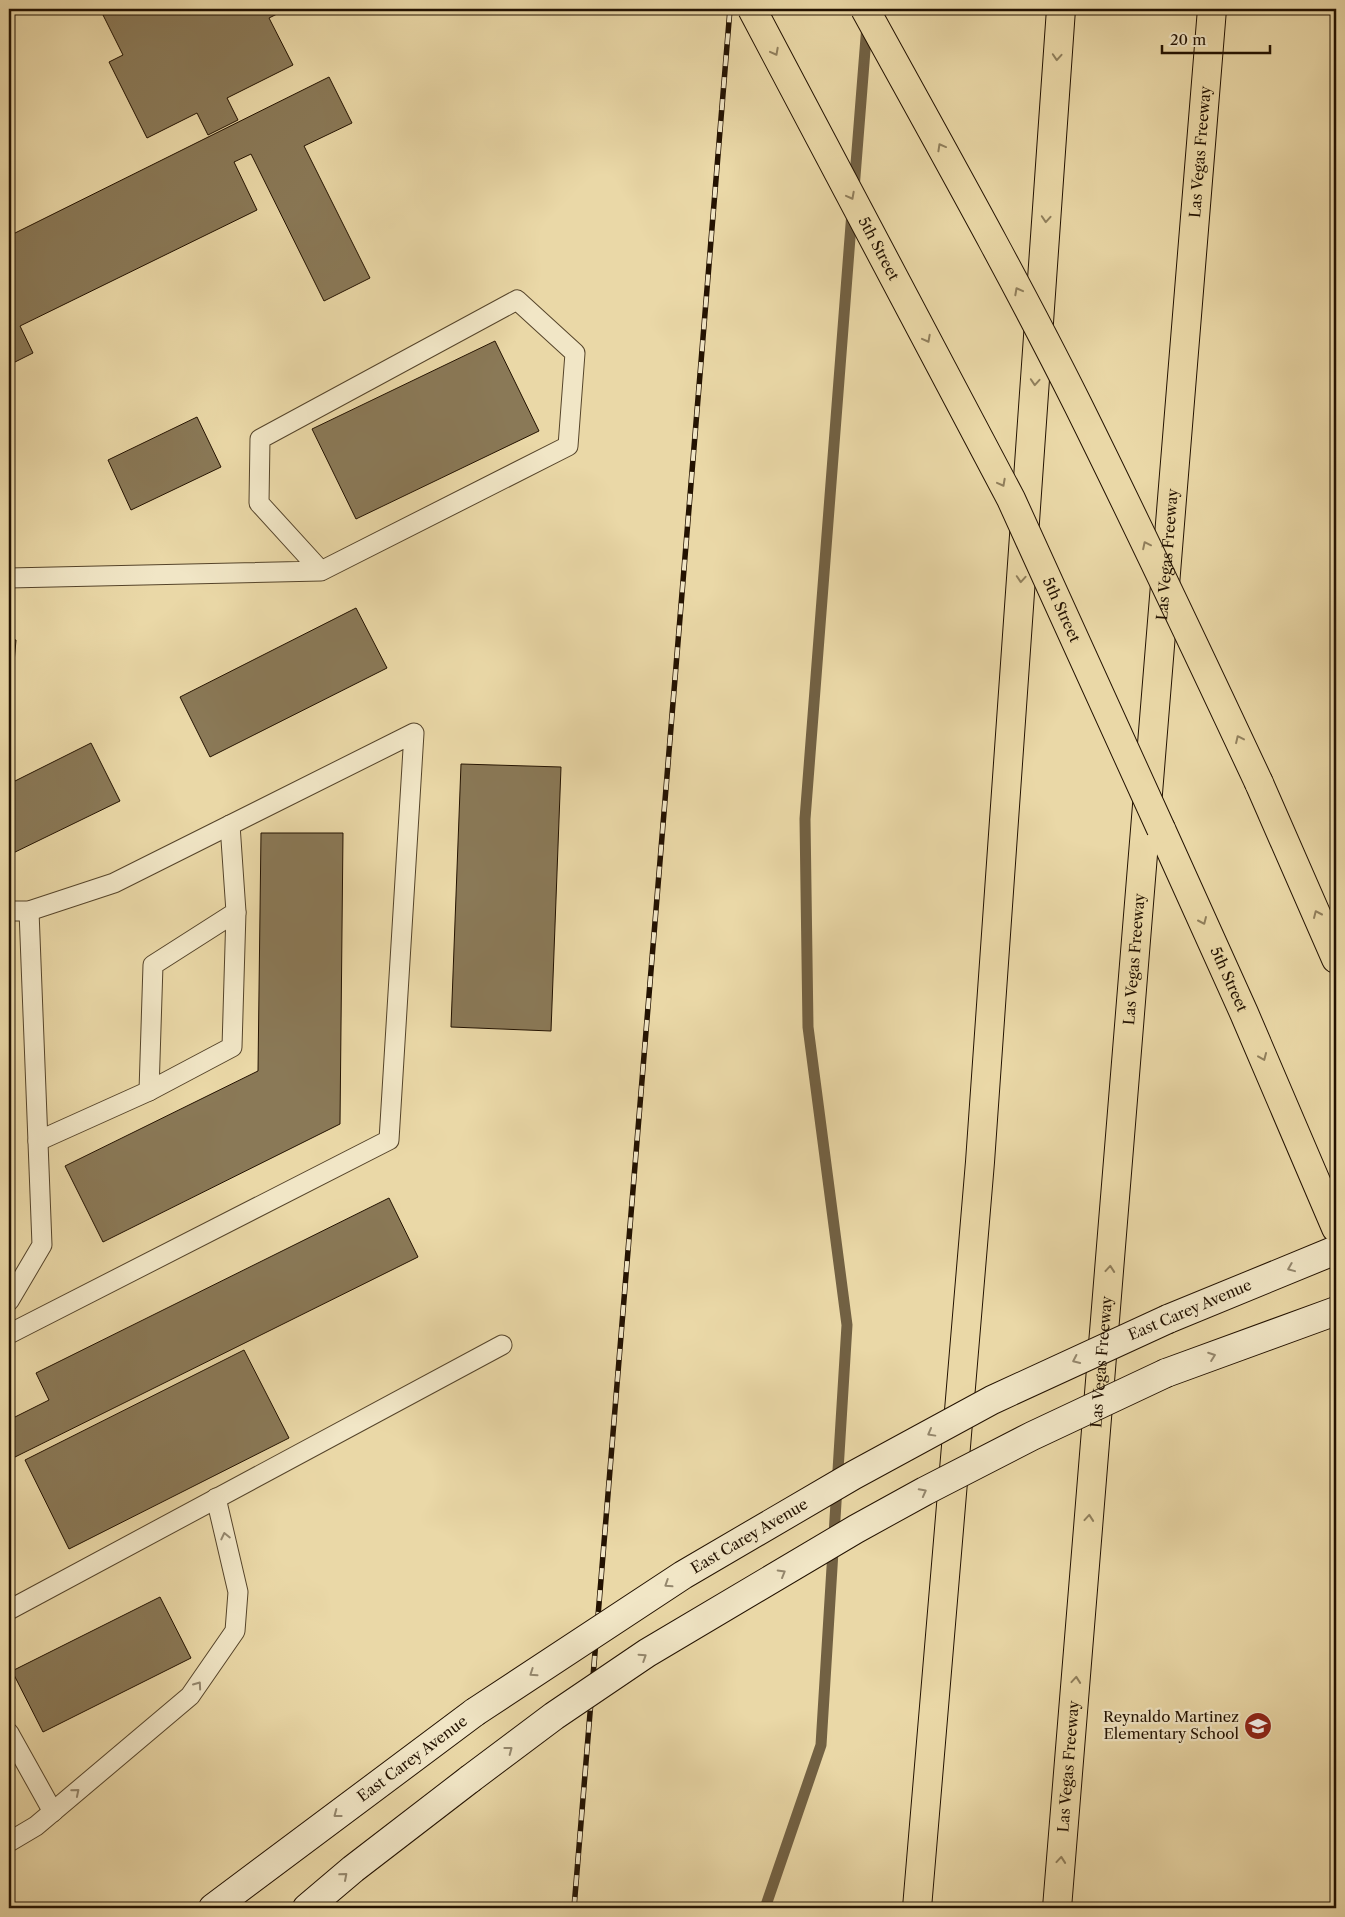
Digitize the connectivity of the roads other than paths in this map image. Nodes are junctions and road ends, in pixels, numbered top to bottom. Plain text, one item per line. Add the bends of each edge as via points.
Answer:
1 (752, 9) edge
2 (865, 9) edge
3 (1061, 9) edge
4 (1212, 9) edge
5 (321, 572) junction
6 (9, 578) edge
7 (230, 825) junction
8 (9, 911) edge
9 (29, 911) junction
10 (236, 912) junction
11 (1336, 958) edge
12 (149, 1091) junction
13 (38, 1141) junction
14 (1336, 1228) edge
15 (1336, 1250) edge
16 (9, 1301) edge
17 (1336, 1311) edge
18 (9, 1334) edge
19 (502, 1345) dead end
20 (216, 1498) junction
21 (9, 1610) edge
22 (9, 1733) edge
23 (53, 1812) junction
24 (9, 1842) edge
25 (213, 1908) edge
26 (307, 1908) edge
27 (917, 1908) edge
28 (1057, 1908) edge

1 -> 14 main road, 5th Street, bridge via 1011,499 1244,1013
11 -> 2 main road, bridge via 1259,783 1077,404
3 -> 27 main road via 981,1152
28 -> 4 main road, Las Vegas Freeway
5 - 5 lane via 568,446 576,353 517,300 260,439 259,503
5 - 6 lane
7 - 9 lane via 114,883
7 - 10 lane
7 - 18 lane via 414,733 390,1140
8 - 9 lane
9 - 13 lane
10 - 12 lane via 153,965
10 - 12 lane via 232,1047
12 - 13 lane
13 - 16 lane via 42,1245
15 -> 25 main road, East Carey Avenue, bridge via 1168,1319 992,1400 854,1475 683,1575 475,1712
26 -> 17 main road, bridge via 353,1869 554,1716 647,1653 856,1529 1024,1440 1166,1373
19 - 20 lane
20 - 21 lane
23 -> 20 lane via 190,1696 235,1631 238,1592
22 - 23 lane
23 - 24 lane

